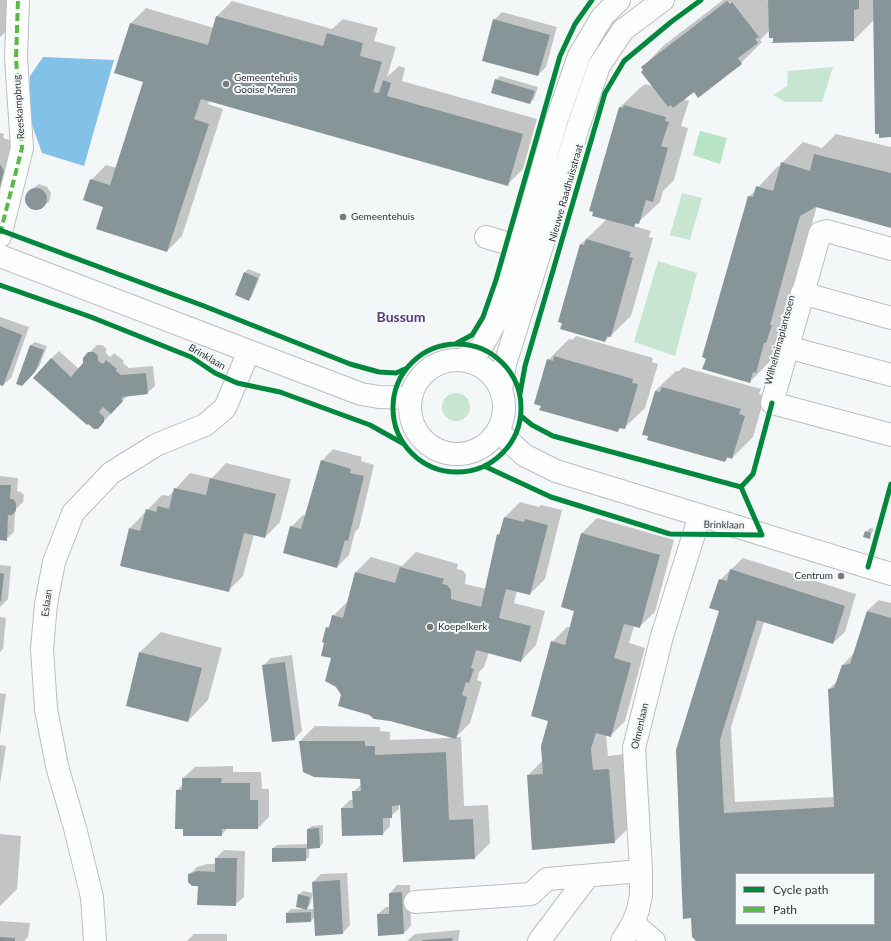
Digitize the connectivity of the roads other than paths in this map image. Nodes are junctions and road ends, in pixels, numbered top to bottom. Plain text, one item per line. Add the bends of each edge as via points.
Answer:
1 (18, 0) edge
2 (619, 0) edge
3 (652, 3) edge
4 (0, 236) edge
5 (486, 237) dead end
6 (520, 247) junction
7 (891, 249) edge
8 (0, 256) edge
9 (531, 283) junction
10 (802, 293) junction
11 (891, 318) edge
12 (787, 347) junction
13 (249, 351) junction
14 (462, 360) junction
15 (891, 375) edge
16 (502, 390) junction
17 (411, 398) junction
18 (498, 431) junction
19 (891, 435) edge
20 (700, 515) junction
21 (891, 574) edge
22 (641, 870) junction
23 (588, 876) junction
24 (415, 902) dead end
25 (627, 932) edge
26 (95, 941) edge
27 (539, 941) edge
28 (654, 941) edge

1 - 4 street, Reeskampbrug via 16,58 22,148
2 - 6 street via 602,17 579,56 556,122
3 - 9 street, Nieuwe Raadhuisstraat via 623,30 599,66
5 - 6 street
6 - 9 street via 527,254 531,264
6 - 14 street via 495,323 481,348
7 - 10 street, Wilhelminaplantsoen via 827,231 820,232
8 - 13 street, Brinklaan
9 - 16 street, Nieuwe Raadhuisstraat via 505,364
10 - 11 street
10 - 12 street, Wilhelminaplantsoen
12 - 15 street
12 - 19 street, Wilhelminaplantsoen via 772,403
13 - 17 street, Brinklaan via 361,394
13 - 26 street, Eslaan via 225,408 205,425 156,445 111,473 73,513 54,562 46,604 42,649 46,709 57,766 92,897
14 - 16 street via 479,365 492,375
14 - 17 street via 442,363 424,373
16 - 18 street via 503,418
17 - 18 street via 411,413 415,427 424,440 436,449 450,454 478,450
18 - 20 street, Brinklaan via 524,455 556,471
20 - 21 street, Brinklaan
20 - 22 street, Olmenlaan via 662,636 634,748
22 - 23 street
22 - 25 street, Olmenlaan via 638,910
23 - 24 street via 547,879 531,894
23 - 27 street
25 - 28 street

